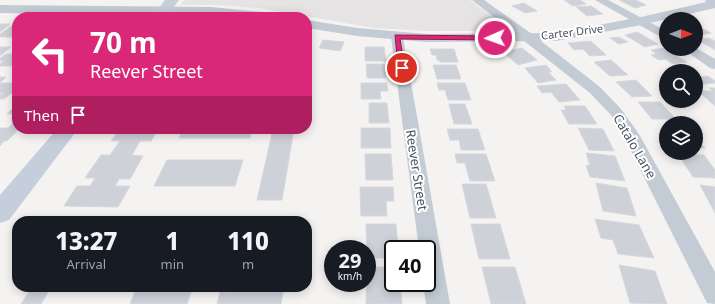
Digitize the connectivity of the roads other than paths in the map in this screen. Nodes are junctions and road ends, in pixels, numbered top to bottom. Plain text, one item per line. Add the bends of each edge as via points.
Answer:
1 (477, 0) edge
2 (600, 0) edge
3 (710, 0) edge
4 (715, 3) edge
5 (0, 9) edge
6 (165, 9) edge
7 (221, 12) edge
8 (641, 21) junction
9 (312, 25) edge
10 (659, 32) edge
11 (397, 37) junction
12 (528, 37) junction
13 (700, 56) edge
14 (715, 65) edge
15 (64, 134) edge
16 (0, 213) edge
17 (715, 295) edge
18 (438, 304) edge

1 - 12 street, Catalo Lane
2 - 8 street
3 - 4 street
4 - 8 street, Carter Drive
5 - 6 street
6 - 7 street
8 - 10 street
8 - 12 street, Carter Drive via 556,36
9 - 11 street, Carter Drive
11 - 12 street, Carter Drive
11 - 18 street, Reever Street
12 - 17 street, Catalo Lane via 595,90 616,112 631,134
13 - 14 street
15 - 16 main road

